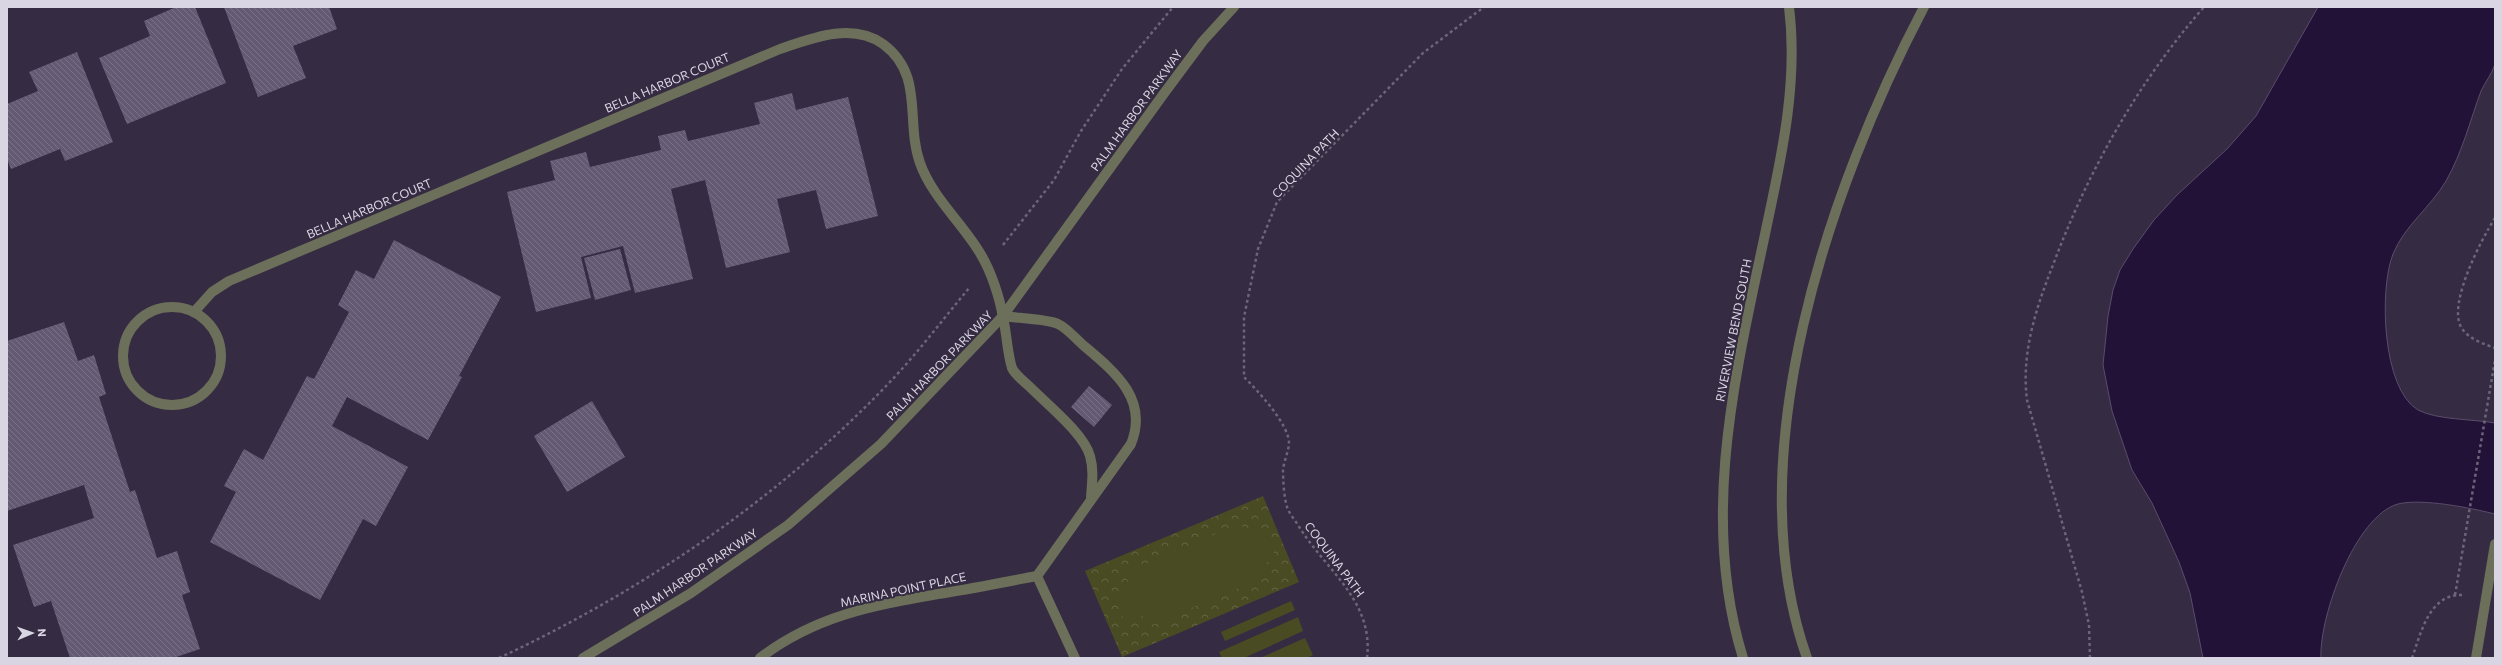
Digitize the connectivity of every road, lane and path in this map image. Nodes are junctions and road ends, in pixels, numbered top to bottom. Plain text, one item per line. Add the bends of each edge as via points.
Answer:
1 (1174, 7) edge
2 (1234, 7) edge
3 (1484, 7) edge
4 (1789, 7) edge
5 (1924, 7) edge
6 (2204, 7) edge
7 (2495, 218) edge
8 (1009, 236) dead end
9 (957, 302) dead end
10 (194, 312) junction
11 (1003, 316) junction
12 (2495, 348) edge
13 (2495, 360) edge
14 (1091, 497) junction
15 (2495, 544) edge
16 (1037, 576) junction
17 (2456, 594) junction
18 (2464, 595) dead end
19 (499, 658) edge
20 (583, 658) edge
21 (760, 658) edge
22 (1075, 658) edge
23 (1367, 658) edge
24 (1743, 658) edge
25 (1807, 658) edge
26 (2090, 658) edge
27 (2412, 658) edge
28 (2476, 658) edge

1 - 8 path via 1122,69 1081,131 1054,180
2 - 11 street, PALM HARBOR PARKWAY via 1164,92
3 - 23 path, COQUINA PATH via 1423,53 1277,202 1258,249 1244,317 1244,377 1274,409 1289,442 1283,470 1287,507 1309,543 1334,571 1359,607 1367,627
4 - 24 street, RIVERVIEW BEND SOUTH via 1792,68 1785,131 1740,355 1725,461 1722,520 1726,584 1730,612
5 - 25 street via 1887,81 1843,195 1812,293 1795,368 1784,452 1782,533 1790,600
6 - 26 path via 2155,69 2087,182 2046,282 2027,350 2027,400 2082,592
7 - 12 path via 2463,285 2458,309 2461,327 2468,334
9 - 19 path via 888,384 791,473 710,536 610,600
10 - 10 street via 178,307 161,307 150,311 136,322 126,336 122,352 124,370 131,385 143,397 159,404 176,405 195,400 208,389 218,374 221,353 217,337 208,322
10 - 11 street, BELLA HARBOR COURT via 212,292 229,281 780,49 841,33 858,34 882,44 898,60 911,88 913,129 920,163 952,217 980,253
11 - 14 street, BELLA HARBOR COURT via 1012,369 1086,445 1092,465
11 - 14 street via 1057,323 1106,364 1120,379 1132,398 1137,421 1130,444 1116,467
11 - 20 street, PALM HARBOR PARKWAY via 882,444 788,525 691,593
13 - 17 path
14 - 16 street
15 - 28 street
16 - 21 street, MARINA POINT PLACE via 878,605 841,615 796,634
16 - 22 street
17 - 18 path
17 - 27 path via 2444,598 2432,609

